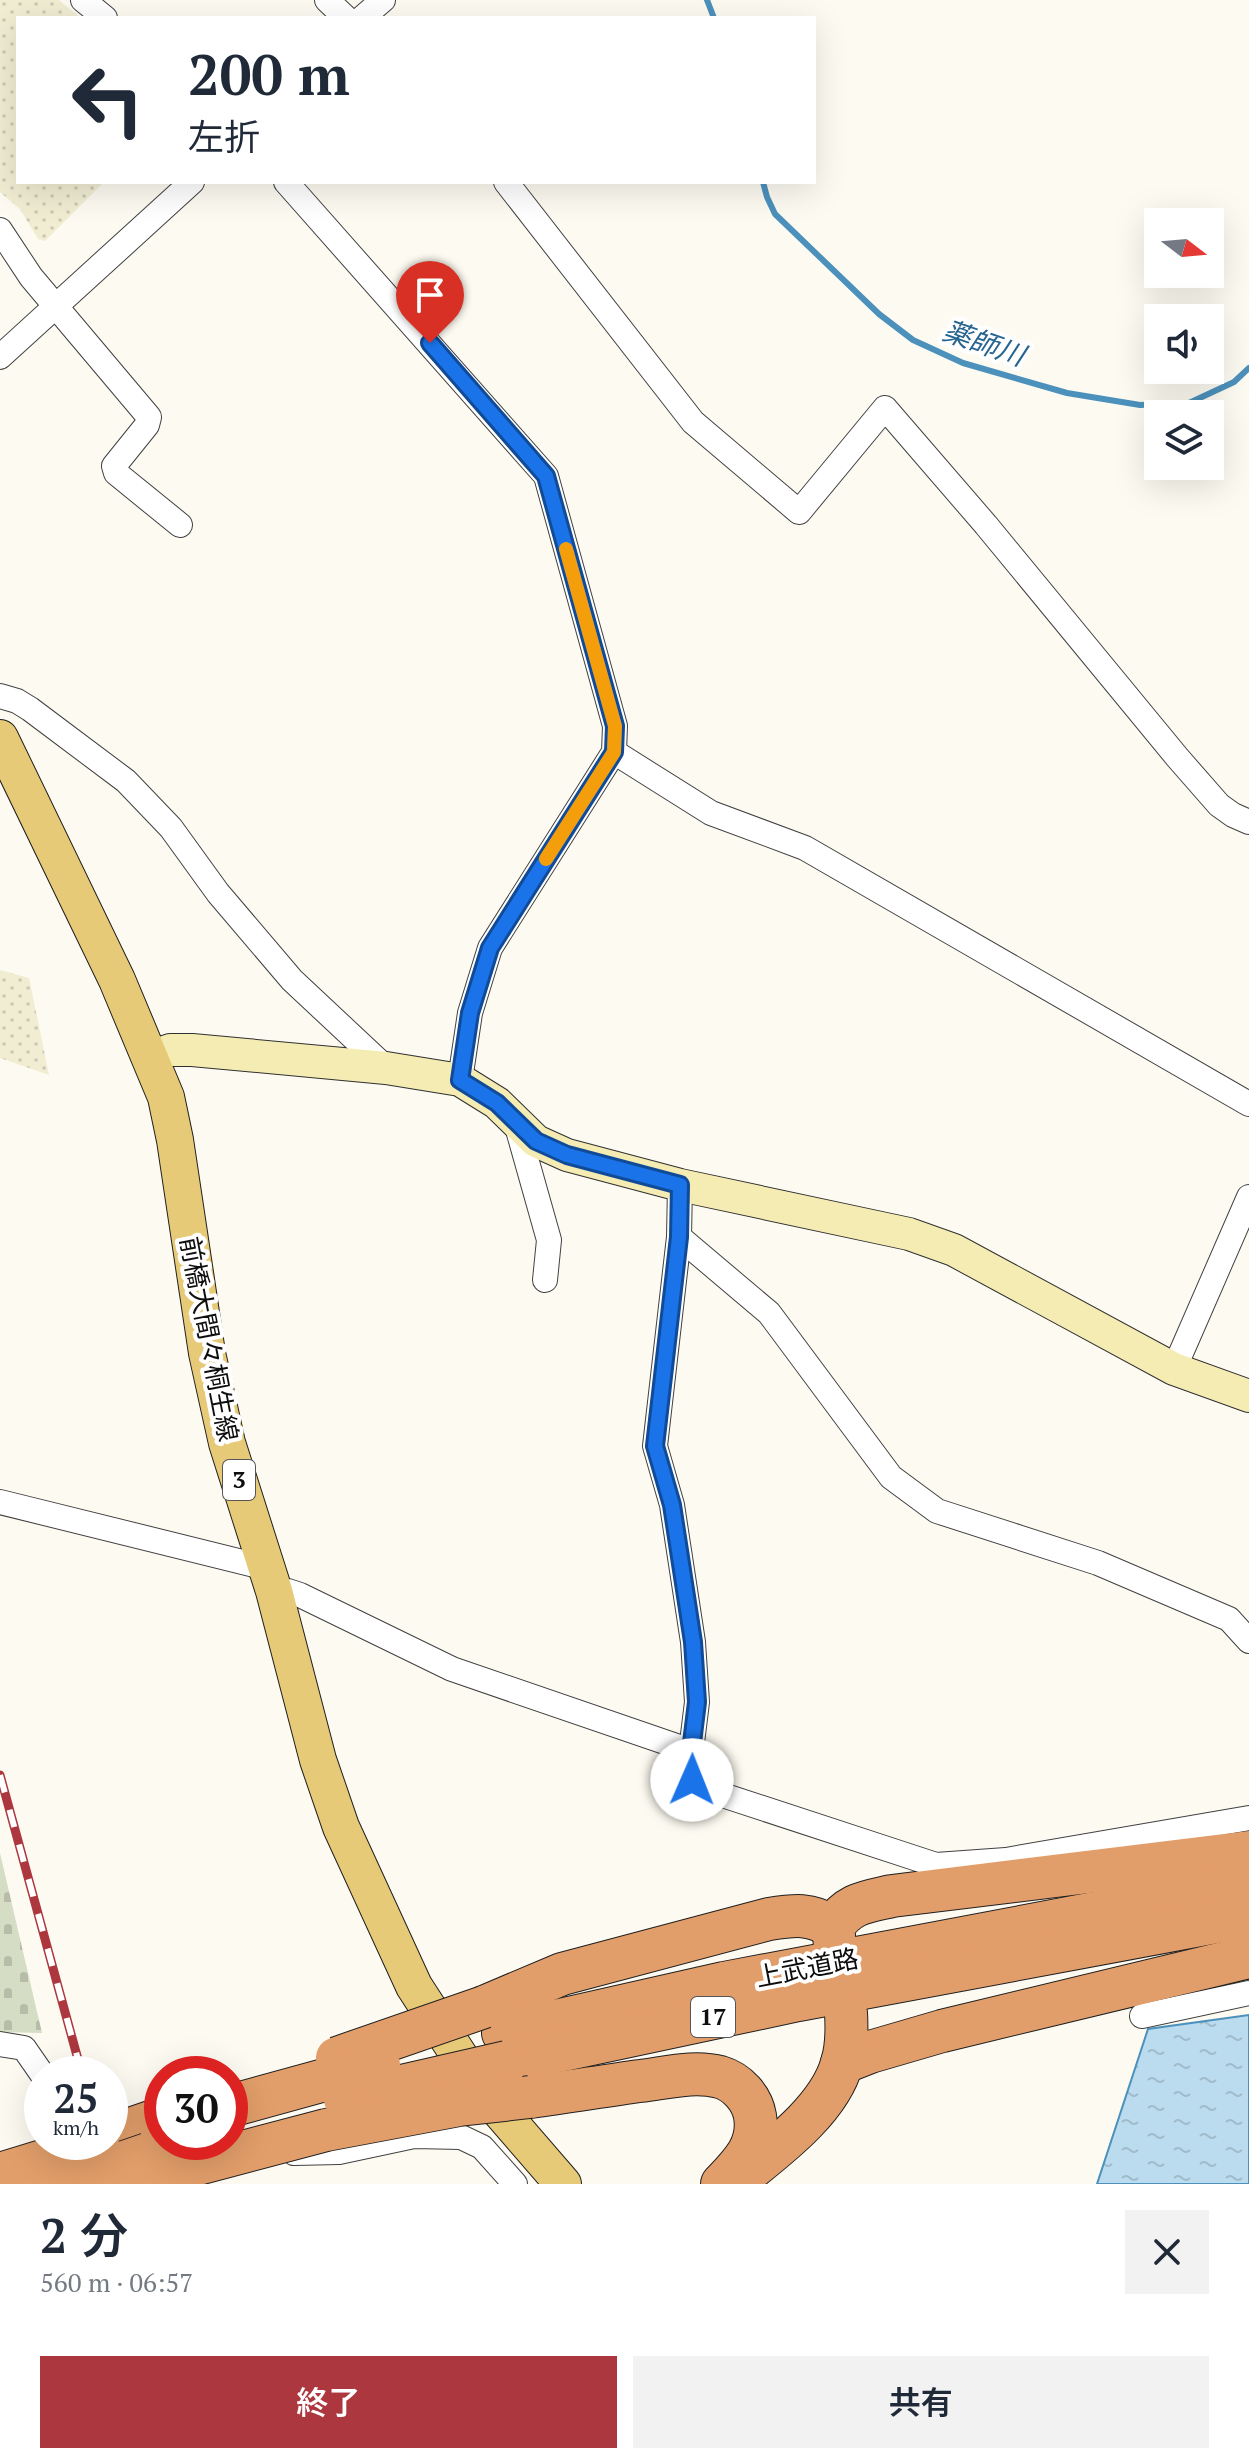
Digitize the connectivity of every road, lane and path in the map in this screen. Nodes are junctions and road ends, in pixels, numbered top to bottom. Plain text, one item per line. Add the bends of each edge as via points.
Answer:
1 (83, 0) edge
2 (327, 0) edge
3 (383, 0) edge
4 (103, 16) edge
5 (344, 16) edge
6 (364, 16) edge
7 (190, 184) edge
8 (288, 184) edge
9 (508, 184) edge
10 (0, 230) edge
11 (55, 306) junction
12 (0, 357) edge
13 (180, 525) dead end
14 (0, 696) edge
15 (0, 738) edge
16 (614, 752) junction
17 (1249, 822) edge
18 (150, 1057) junction
19 (386, 1068) junction
20 (460, 1080) junction
21 (1249, 1104) edge
22 (515, 1120) junction
23 (680, 1185) junction
24 (1249, 1197) edge
25 (679, 1237) junction
26 (545, 1280) dead end
27 (1174, 1369) junction
28 (1249, 1396) edge
29 (0, 1502) edge
30 (270, 1580) junction
31 (1249, 1641) edge
32 (691, 1751) junction
33 (1249, 1818) edge
34 (1249, 1852) edge
35 (1249, 1884) edge
36 (1249, 1916) edge
37 (1249, 1957) edge
38 (1249, 1993) edge
39 (846, 2013) dead end
40 (1142, 2016) dead end
41 (498, 2034) junction
42 (0, 2044) edge
43 (30, 2056) edge
44 (842, 2063) junction
45 (248, 2091) edge
46 (248, 2101) edge
47 (248, 2126) edge
48 (144, 2156) edge
49 (266, 2159) dead end
50 (58, 2160) edge
51 (63, 2160) edge
52 (80, 2160) edge
53 (30, 2174) edge
54 (502, 2179) edge
55 (87, 2184) edge
56 (122, 2184) edge
57 (563, 2184) edge
58 (722, 2184) edge
59 (732, 2184) edge

1 - 4 street
2 - 5 street
3 - 6 street
7 - 11 street
8 - 16 street via 546,476 615,726
9 - 17 street via 693,422 799,512 885,408 1219,805
10 - 11 street
11 - 12 street
11 - 13 street via 149,417 114,466 116,473
14 - 19 street via 30,709 126,781 171,828 292,980
15 - 18 main road, 前橋大間々桐生線 / 3
16 - 20 street via 490,948 470,1013
16 - 21 street via 711,813 805,848
18 - 19 street via 192,1050
18 - 30 main road, 前橋大間々桐生線 / 3 via 175,1140 215,1394
19 - 20 street
20 - 22 street
22 - 23 street via 536,1141 567,1155
22 - 26 street via 549,1240
23 - 25 street
23 - 27 street via 909,1234 945,1247
24 - 27 street
25 - 31 street via 769,1313 891,1477 937,1511 1098,1563 1229,1619
25 - 32 street via 655,1446 672,1505 693,1642 697,1702
27 - 28 street
29 - 30 street
30 - 32 street via 452,1669
30 - 57 main road, 前橋大間々桐生線 / 3 via 302,1706 341,1827 414,1986 480,2088
32 - 33 street via 695,1786 936,1865 1019,1858
34 - 41 highway via 892,1896 847,1910 834,1936 821,1919 769,1919 562,1974
35 - 41 highway, 上武道路 / 17 via 724,1983
36 - 41 highway, 上武道路 / 17 via 813,1997
37 - 44 highway via 942,2031
38 - 40 street
39 - 44 highway
41 - 45 highway, bridge
41 - 46 highway, 上武道路 / 17, bridge
41 - 47 highway, 上武道路 / 17, bridge via 349,2098
42 - 43 street via 24,2048
44 - 59 highway via 817,2108
48 - 53 highway, bridge
49 - 54 street via 339,2152 414,2136 461,2137 482,2147
50 - 53 highway, bridge
51 - 53 highway, bridge
52 - 55 street
56 - 58 highway, bridge via 326,2130 459,2105 690,2074 722,2077 754,2107 755,2140

